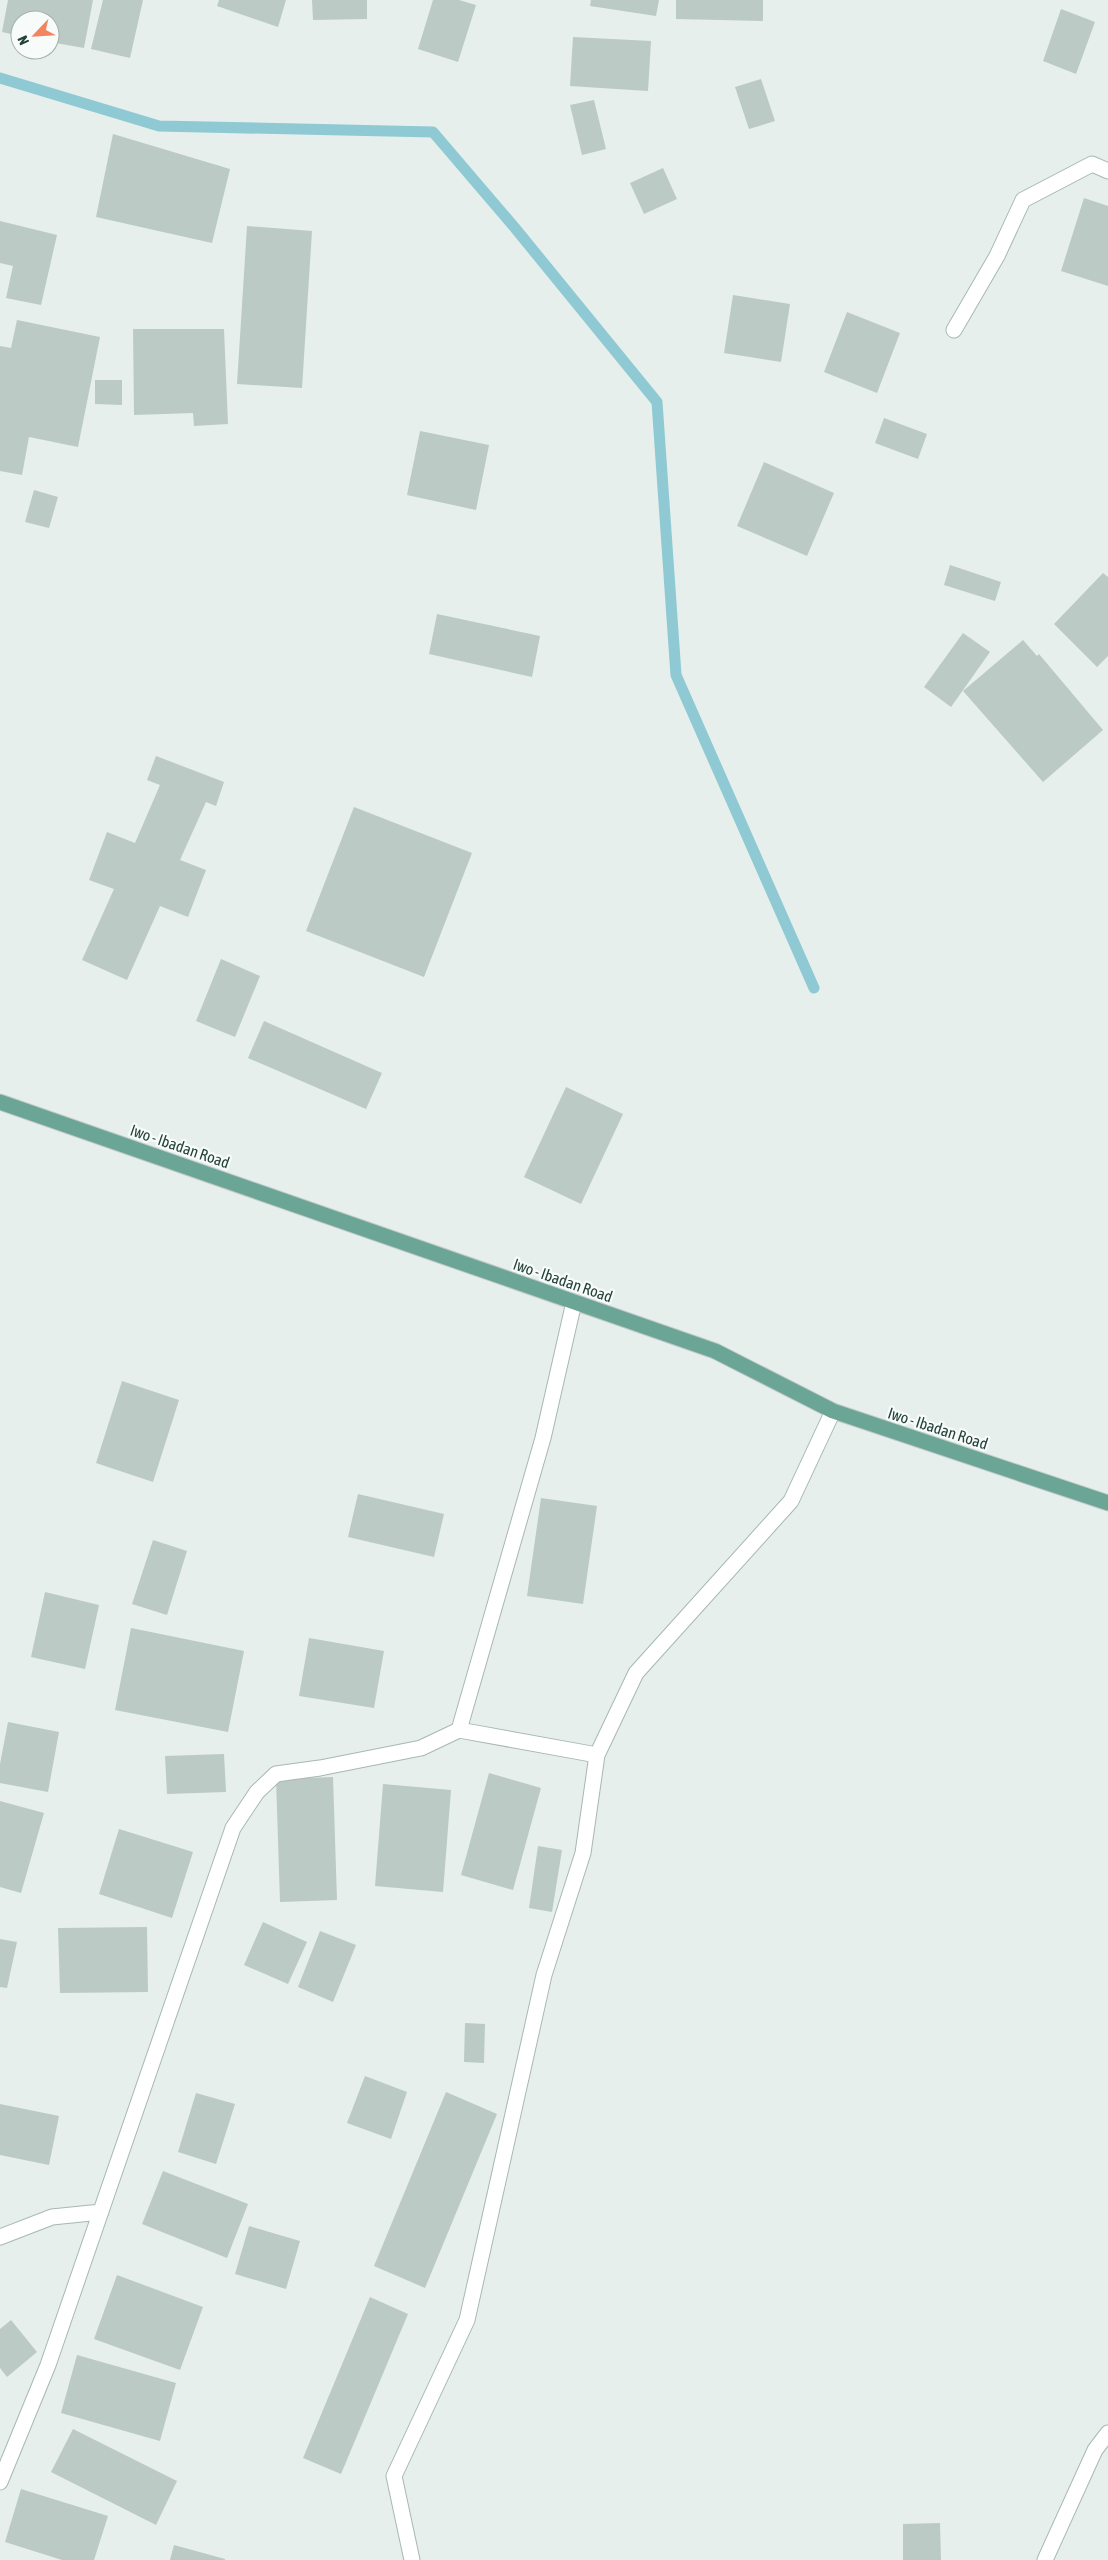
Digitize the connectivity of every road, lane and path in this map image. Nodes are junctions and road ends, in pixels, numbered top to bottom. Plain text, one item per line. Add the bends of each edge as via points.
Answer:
1 (1108, 171) edge
2 (954, 330) dead end
3 (0, 1102) edge
4 (574, 1302) junction
5 (833, 1411) junction
6 (1108, 1503) edge
7 (459, 1730) junction
8 (597, 1755) junction
9 (101, 2212) junction
10 (0, 2238) edge
11 (1108, 2433) edge
12 (0, 2482) edge
13 (412, 2560) edge
14 (1045, 2560) edge

1 - 2 street via 1092,164 1023,200
3 - 4 main road, Iwo - Ibadan Road
4 - 5 main road, Iwo - Ibadan Road via 715,1352
4 - 7 street via 543,1438
5 - 6 main road, Iwo - Ibadan Road
5 - 8 street via 791,1501 636,1673
7 - 8 street
7 - 9 street via 421,1748 276,1774 257,1792 233,1828
8 - 13 street via 583,1853 544,1975 467,2320 394,2476
9 - 10 street via 52,2217
9 - 12 street via 48,2365
11 - 14 street via 1095,2450

